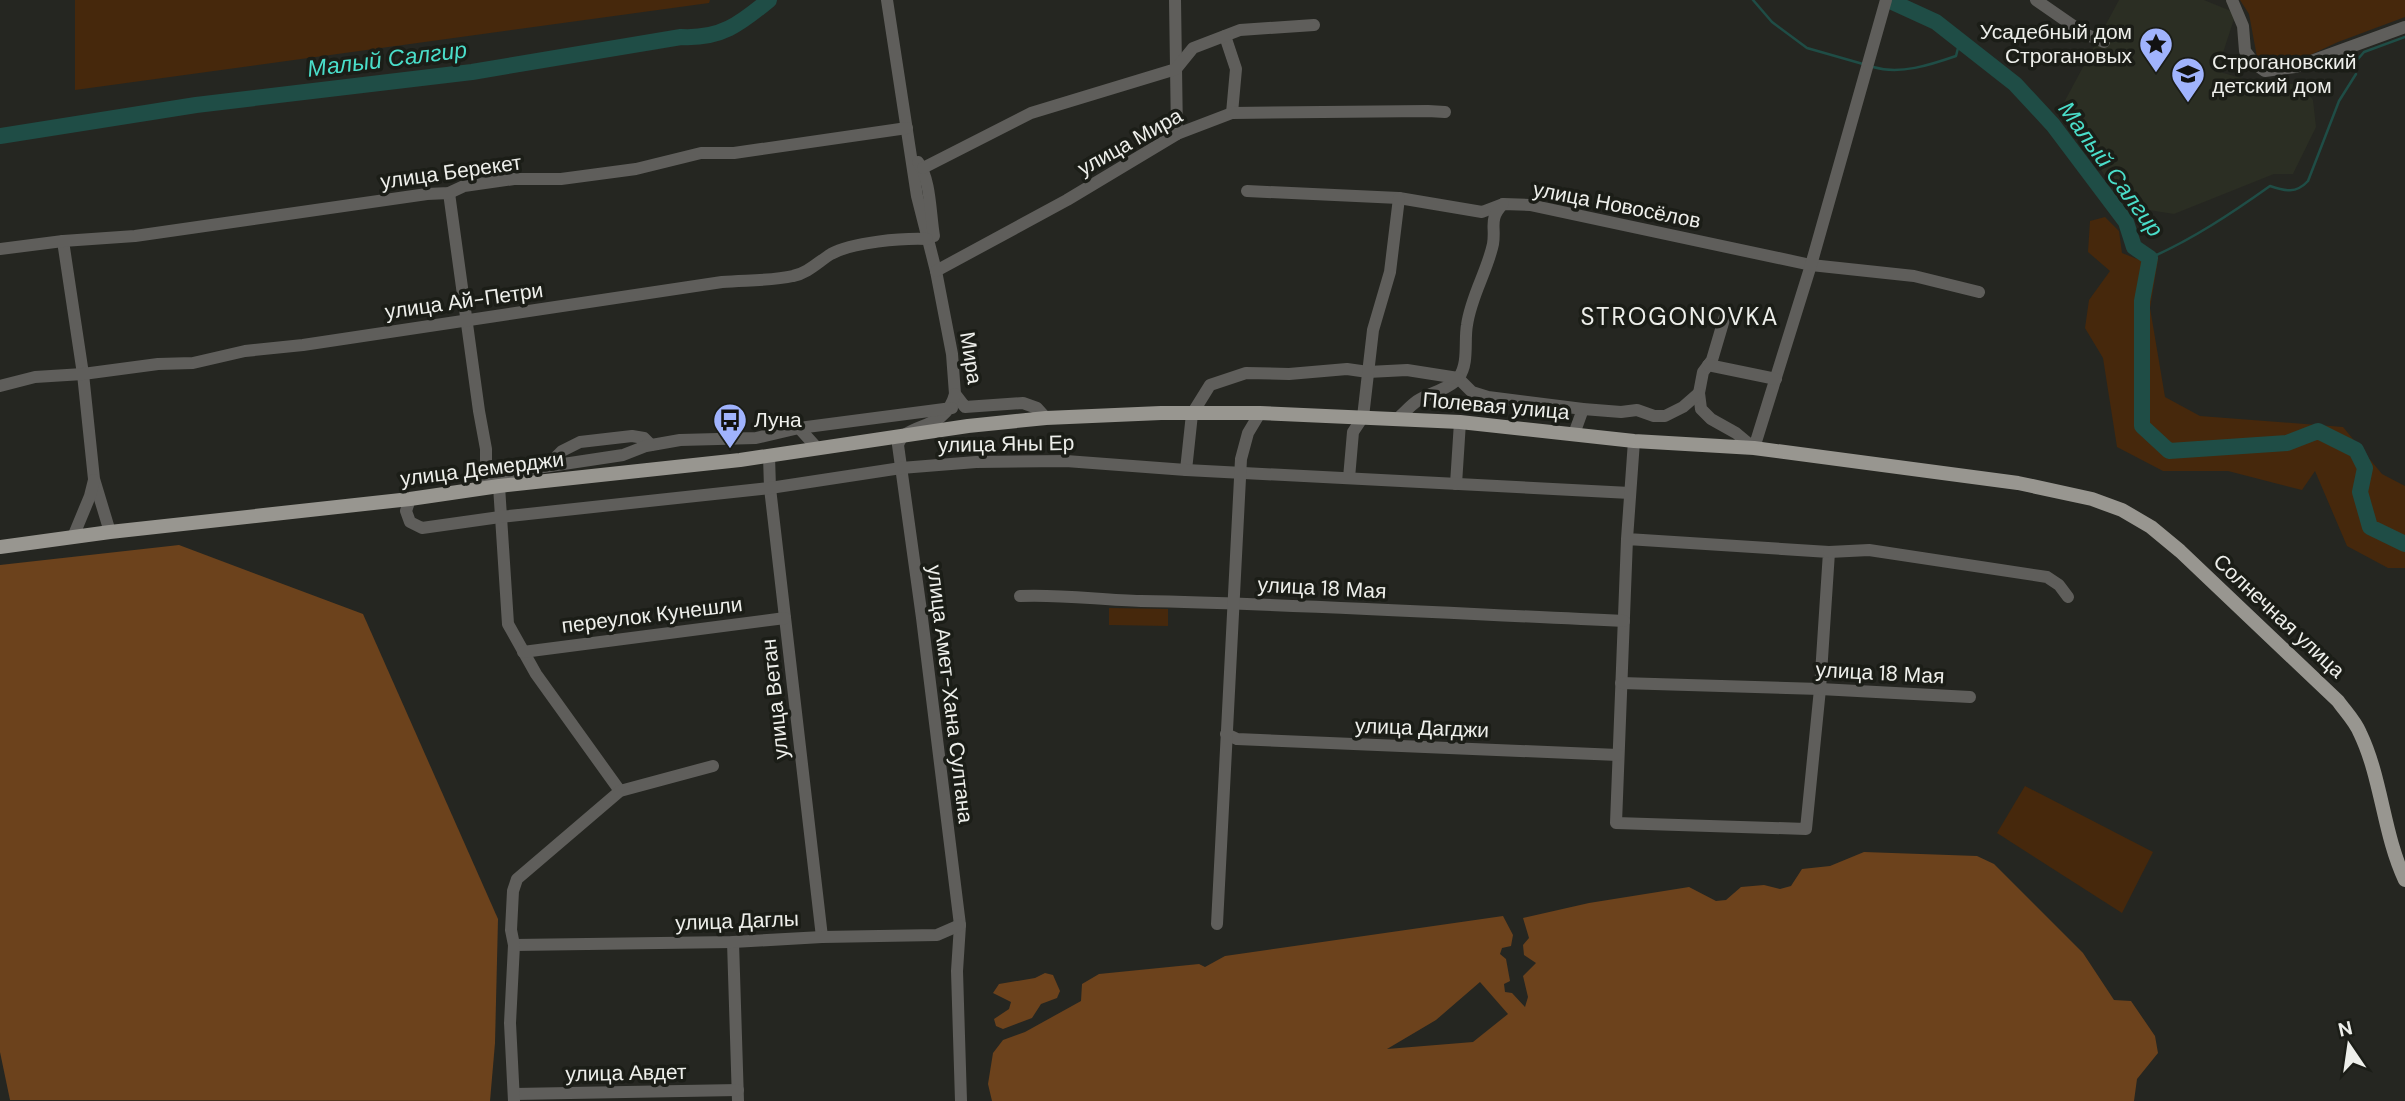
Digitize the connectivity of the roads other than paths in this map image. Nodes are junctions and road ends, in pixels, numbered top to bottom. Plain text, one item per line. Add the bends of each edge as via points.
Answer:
1 (887, 0) edge
2 (1175, 0) edge
3 (2036, 0) edge
4 (2232, 0) edge
5 (1885, 3) edge
6 (1314, 25) dead end
7 (2405, 27) edge
8 (1225, 36) junction
9 (2104, 42) dead end
10 (1176, 69) junction
11 (1445, 112) dead end
12 (1232, 113) junction
13 (906, 128) junction
14 (1177, 134) junction
15 (912, 152) junction
16 (923, 168) junction
17 (1247, 191) dead end
18 (449, 193) junction
19 (1399, 198) junction
20 (1487, 216) junction
21 (927, 239) junction
22 (63, 242) junction
23 (0, 249) edge
24 (1811, 265) junction
25 (936, 271) junction
26 (1979, 292) dead end
27 (1725, 316) dead end
28 (466, 320) junction
29 (1708, 365) junction
30 (1368, 372) junction
31 (83, 374) junction
32 (1458, 378) junction
33 (1776, 379) junction
34 (0, 386) edge
35 (1699, 393) junction
36 (955, 394) junction
37 (965, 407) junction
38 (950, 409) junction
39 (1583, 409) junction
40 (1260, 413) junction
41 (1192, 414) junction
42 (1363, 417) junction
43 (1046, 418) junction
44 (1397, 419) junction
45 (1460, 422) junction
46 (968, 426) joint
47 (799, 428) junction
48 (1574, 434) junction
49 (901, 436) junction
50 (1634, 441) junction
51 (651, 445) junction
52 (1754, 448) junction
53 (818, 449) junction
54 (769, 456) junction
55 (548, 466) junction
56 (901, 468) junction
57 (1186, 470) junction
58 (1242, 473) junction
59 (1349, 478) junction
60 (94, 479) junction
61 (479, 484) junction
62 (1456, 484) junction
63 (2018, 484) joint
64 (499, 486) junction
65 (770, 488) junction
66 (1630, 493) junction
67 (410, 499) junction
68 (500, 517) junction
69 (110, 532) junction
70 (73, 537) junction
71 (1627, 539) junction
72 (0, 547) edge
73 (1829, 552) junction
74 (1020, 596) dead end
75 (2068, 597) dead end
76 (1232, 603) junction
77 (785, 618) junction
78 (1624, 621) junction
79 (523, 652) junction
80 (1621, 683) junction
81 (1820, 689) junction
82 (1970, 697) dead end
83 (1226, 734) junction
84 (1618, 755) junction
85 (713, 766) dead end
86 (620, 791) junction
87 (2405, 880) edge
88 (1217, 924) dead end
89 (960, 925) junction
90 (822, 937) junction
91 (733, 942) junction
92 (514, 945) junction
93 (738, 1096) edge
94 (514, 1098) edge
95 (961, 1101) edge

1 - 13 street
2 - 10 street
3 - 9 street
4 - 7 street via 2243,26 2245,51 2265,71 2295,68
5 - 24 street
6 - 8 street via 1240,30
8 - 10 street via 1193,48
8 - 12 street via 1236,69
10 - 14 street
10 - 16 street via 1031,113
11 - 12 street, улица Мира
12 - 14 street, улица Мира
13 - 15 street
13 - 18 street, улица Берекет via 734,153 701,153 636,169 562,179 464,186
14 - 25 street, улица Мира
15 - 16 street
15 - 21 street
16 - 25 street
17 - 19 street
18 - 22 street, улица Берекет
18 - 28 street
19 - 20 street
19 - 30 street via 1390,272 1373,330
20 - 24 street, улица Новосёлов via 1503,204 1530,205
20 - 32 street via 1493,240 1486,272 1471,305 1464,366
21 - 25 street
21 - 28 street, улица Ай-Петри via 848,248 792,276
22 - 23 street, улица Берекет
22 - 31 street
24 - 26 street, улица Новосёлов via 1914,276
24 - 33 street
25 - 36 street, Мира
27 - 29 street
28 - 31 street, улица Ай-Петри via 244,351 193,363
28 - 61 street via 486,449 487,464
29 - 33 street
29 - 35 street
30 - 32 street via 1407,370
30 - 41 street via 1246,373 1210,385
30 - 42 street
31 - 34 street, улица Ай-Петри via 34,377
31 - 60 street
32 - 39 street via 1472,392 1488,397
32 - 44 street
33 - 52 street
35 - 39 street via 1665,416 1637,410
35 - 52 street via 1701,409 1710,419
36 - 37 street, Мира
36 - 38 street
37 - 38 street
37 - 43 street, Мира via 1023,403
38 - 47 street
38 - 49 street via 943,418
39 - 48 street
40 - 41 main road, Полевая улица
40 - 42 main road, Полевая улица
40 - 58 street via 1244,446
41 - 43 main road, Полевая улица
41 - 57 street
42 - 44 main road, Полевая улица
42 - 59 street via 1353,432
43 - 46 main road, Полевая улица
44 - 45 main road, Полевая улица
45 - 48 main road, Полевая улица
45 - 62 street
46 - 49 main road, улица Демерджи
47 - 51 street via 756,438
47 - 53 street
48 - 50 main road, Полевая улица
49 - 53 main road, улица Демерджи
49 - 56 street, улица Амет-Хана Султана
50 - 52 main road, Полевая улица
50 - 66 street
51 - 55 street via 623,455
51 - 55 street via 632,436 580,442 562,451
52 - 63 main road, Полевая улица
53 - 54 main road, улица Демерджи
54 - 64 main road, улица Демерджи
54 - 65 street, улица Ветан
55 - 61 street via 504,472
56 - 57 street, улица Яны Ер via 1066,461
56 - 65 street, улица Яны Ер
56 - 89 street, улица Амет-Хана Султана
57 - 58 street, улица Яны Ер
58 - 59 street, улица Яны Ер
58 - 76 street
59 - 62 street, улица Яны Ер
60 - 69 street
60 - 70 street
61 - 64 main road, улица Демерджи
61 - 67 main road, улица Демерджи
62 - 66 street, улица Яны Ер
63 - 87 main road, Солнечная улица via 2092,499 2151,527 2338,701 2359,730 2370,758 2395,858
64 - 68 street
65 - 68 street, улица Яны Ер
65 - 77 street, улица Ветан
66 - 71 street
67 - 68 street, улица Яны Ер via 406,511 410,522 422,528
67 - 69 main road, улица Демерджи
68 - 79 street via 508,624
69 - 70 main road, улица Демерджи
70 - 72 main road, улица Демерджи
71 - 73 street
71 - 78 street
73 - 75 street via 1869,550 2047,577
73 - 81 street
74 - 76 street, улица 18 Мая
76 - 78 street, улица 18 Мая
76 - 83 street
77 - 79 street, переулок Кунешли
77 - 90 street, улица Ветан
78 - 80 street
79 - 86 street
80 - 81 street, улица 18 Мая
80 - 84 street
81 - 82 street, улица 18 Мая
81 - 84 street via 1806,829 1616,823
83 - 84 street, улица Дагджи via 1237,739
83 - 88 street
85 - 86 street
86 - 92 street via 517,879 511,930
89 - 90 street, улица Даглы via 937,936
89 - 95 street, улица Амет-Хана Султана
90 - 91 street, улица Даглы
91 - 92 street, улица Даглы
91 - 93 street
92 - 94 street via 510,1023
93 - 94 street, улица Авдет

